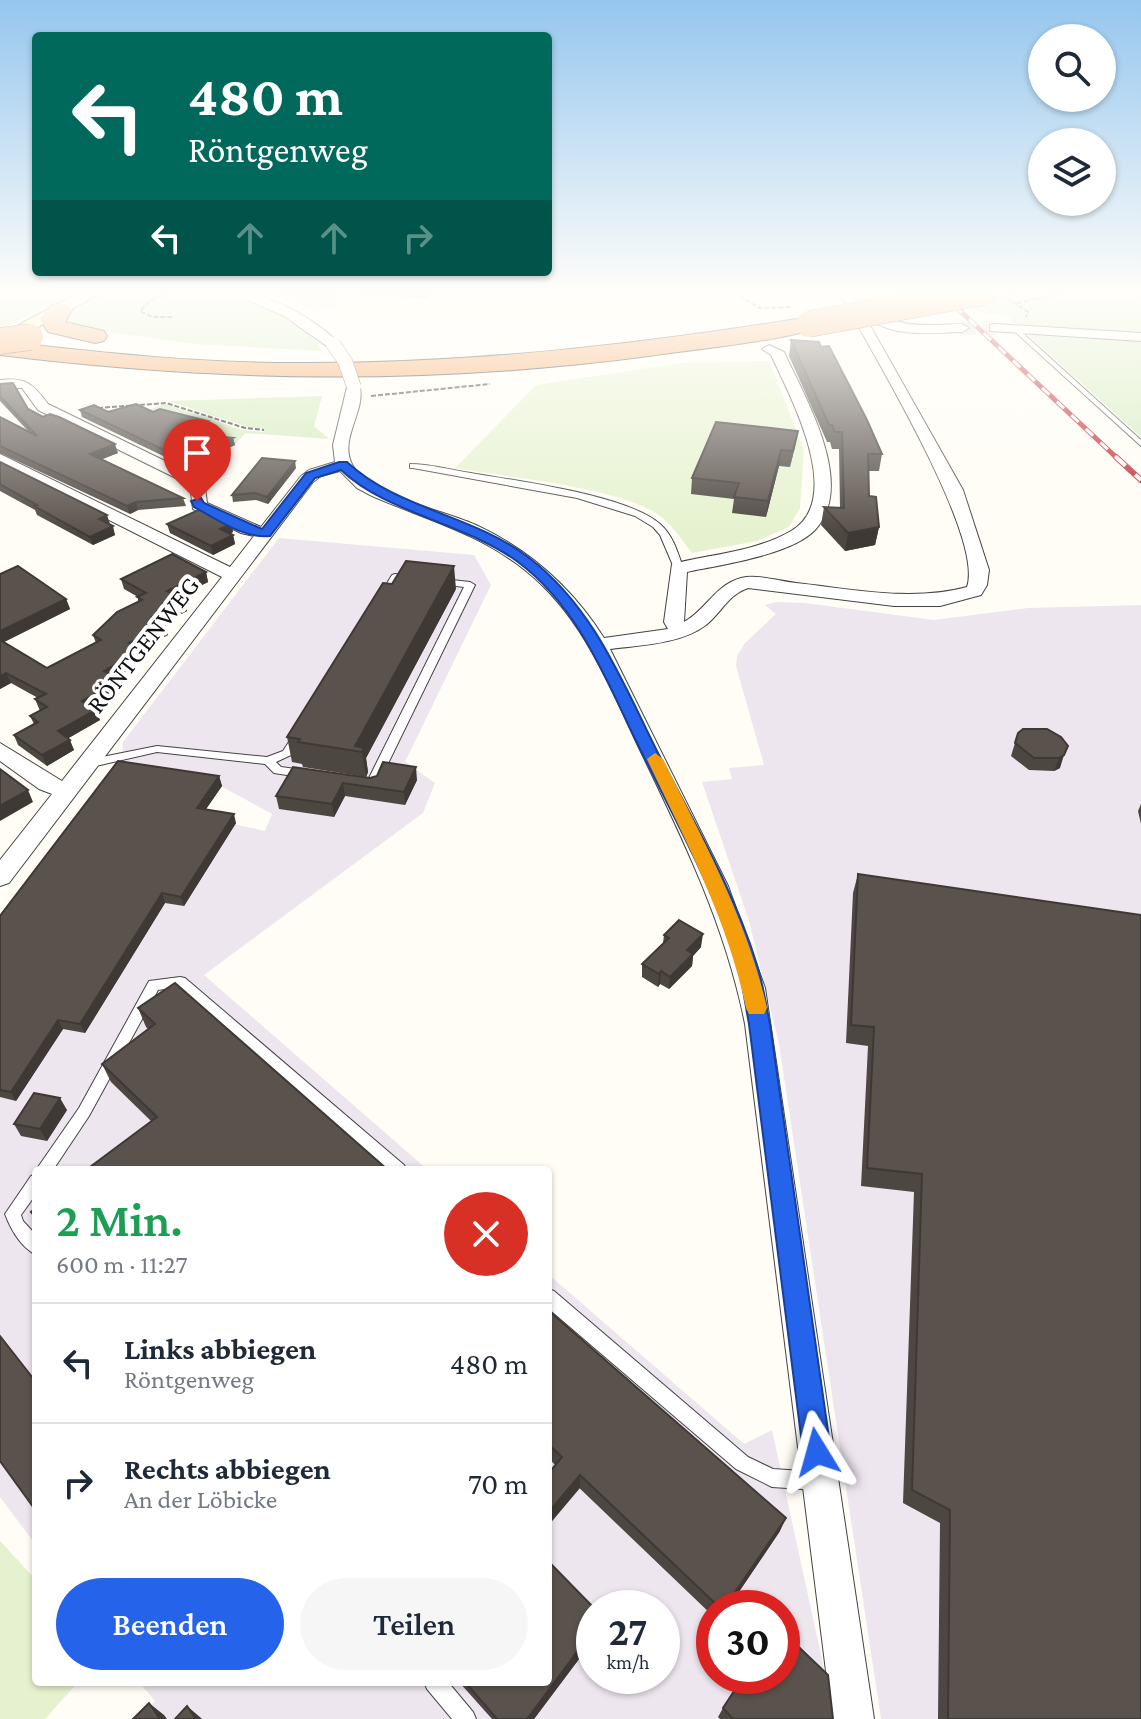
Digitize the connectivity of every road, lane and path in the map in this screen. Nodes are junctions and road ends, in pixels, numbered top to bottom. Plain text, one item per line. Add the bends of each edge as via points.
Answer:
1 (8, 372) edge
2 (49, 372) edge
3 (349, 372) edge
4 (483, 372) edge
5 (786, 372) edge
6 (890, 372) edge
7 (1062, 372) edge
8 (60, 416) junction
9 (264, 430) dead end
10 (1141, 444) edge
11 (0, 459) edge
12 (343, 465) junction
13 (413, 466) dead end
14 (265, 533) junction
15 (678, 568) junction
16 (232, 575) junction
17 (379, 604) edge
18 (678, 630) junction
19 (599, 645) junction
20 (304, 726) edge
21 (0, 750) edge
22 (268, 761) junction
23 (87, 764) junction
24 (325, 777) edge
25 (356, 782) edge
26 (66, 791) junction
27 (0, 877) edge
28 (47, 1166) edge
29 (394, 1166) edge
30 (32, 1187) edge
31 (32, 1242) edge
32 (552, 1300) edge
33 (821, 1481) junction
34 (437, 1686) edge
35 (466, 1719) edge
36 (853, 1719) edge

1 - 8 street via 27,385 43,407
2 - 4 highway via 270,382
3 - 12 street, bridge via 354,401 343,435
5 - 15 street via 823,469 816,516 800,533 774,545
6 - 18 street via 955,490 980,570 974,591 940,600 894,600 746,582 729,588 701,620
7 - 10 lane
8 - 9 path via 114,405 166,403
8 - 14 street via 198,483 199,505
11 - 16 street
12 - 14 street, RÖNTGENWEG via 311,476
12 - 19 street via 363,484 465,526 521,558 565,597
13 - 15 lane via 594,499 639,514 663,532
14 - 16 street, RÖNTGENWEG
15 - 18 street
16 - 23 street, RÖNTGENWEG
17 - 25 lane via 395,577 470,585 372,784
18 - 19 street
19 - 33 street via 711,875 747,965
20 - 22 lane via 287,753
21 - 26 street via 47,784
22 - 23 lane via 157,749
22 - 24 lane via 278,770
23 - 26 street, RÖNTGENWEG
26 - 27 street, RÖNTGENWEG
28 - 29 lane via 84,1112 154,985 180,982
30 - 31 lane via 13,1214
32 - 33 lane via 742,1463 772,1478
33 - 36 street
34 - 35 lane

